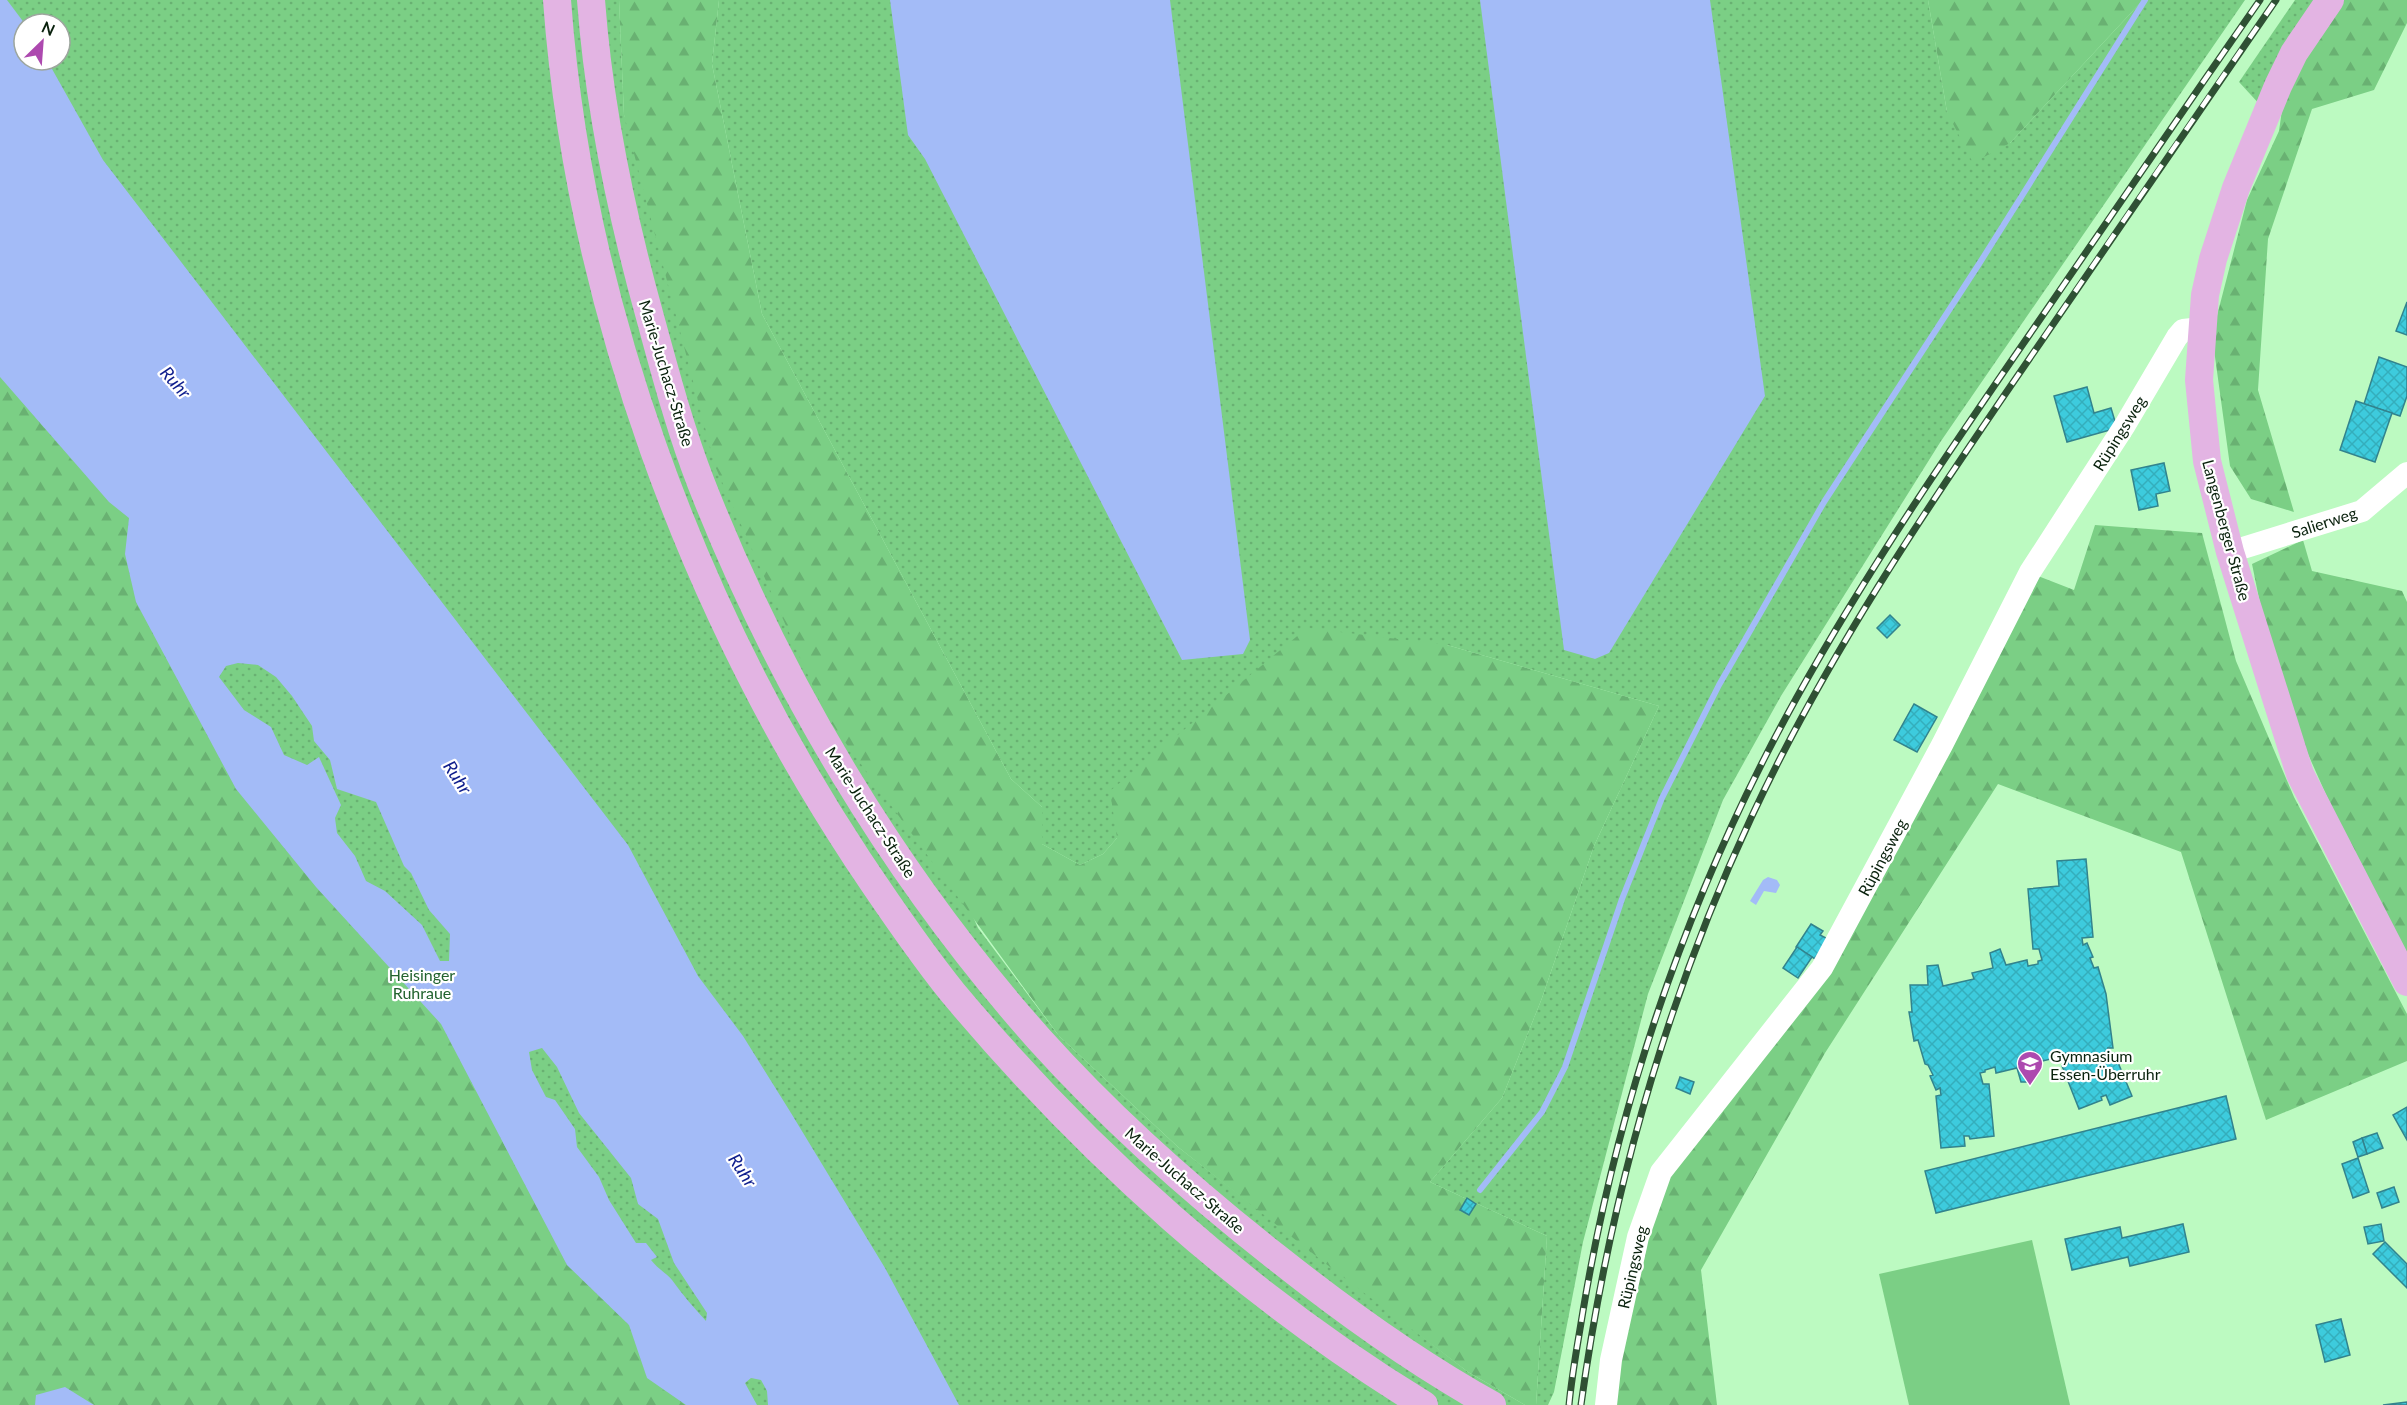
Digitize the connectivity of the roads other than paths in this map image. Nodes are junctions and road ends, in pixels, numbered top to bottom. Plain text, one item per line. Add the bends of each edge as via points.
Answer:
1 (556, 0) edge
2 (591, 0) edge
3 (2330, 0) edge
4 (2202, 328) junction
5 (2407, 473) edge
6 (2230, 552) junction
7 (2407, 982) edge
8 (1424, 1405) edge
9 (1492, 1405) edge
10 (1606, 1405) edge

1 - 8 main road via 580,171 631,384 662,473 727,631 829,816 952,991 1095,1147 1187,1232 1299,1321
2 - 9 main road, Marie-Juchacz-Straße via 612,159 633,256 700,482 792,681 858,796 975,961 1040,1040 1121,1124 1209,1204 1317,1289 1409,1354
3 - 4 main road, Langenberger Straße via 2294,53 2236,188 2213,259
4 - 6 main road, Langenberger Straße via 2199,380 2207,461
4 - 10 street, Rüpingsweg via 2183,330 2177,337 2030,572 1822,968 1661,1172 1638,1237 1611,1360
5 - 6 street, Salierweg via 2361,511
6 - 7 main road, Langenberger Straße via 2300,774

